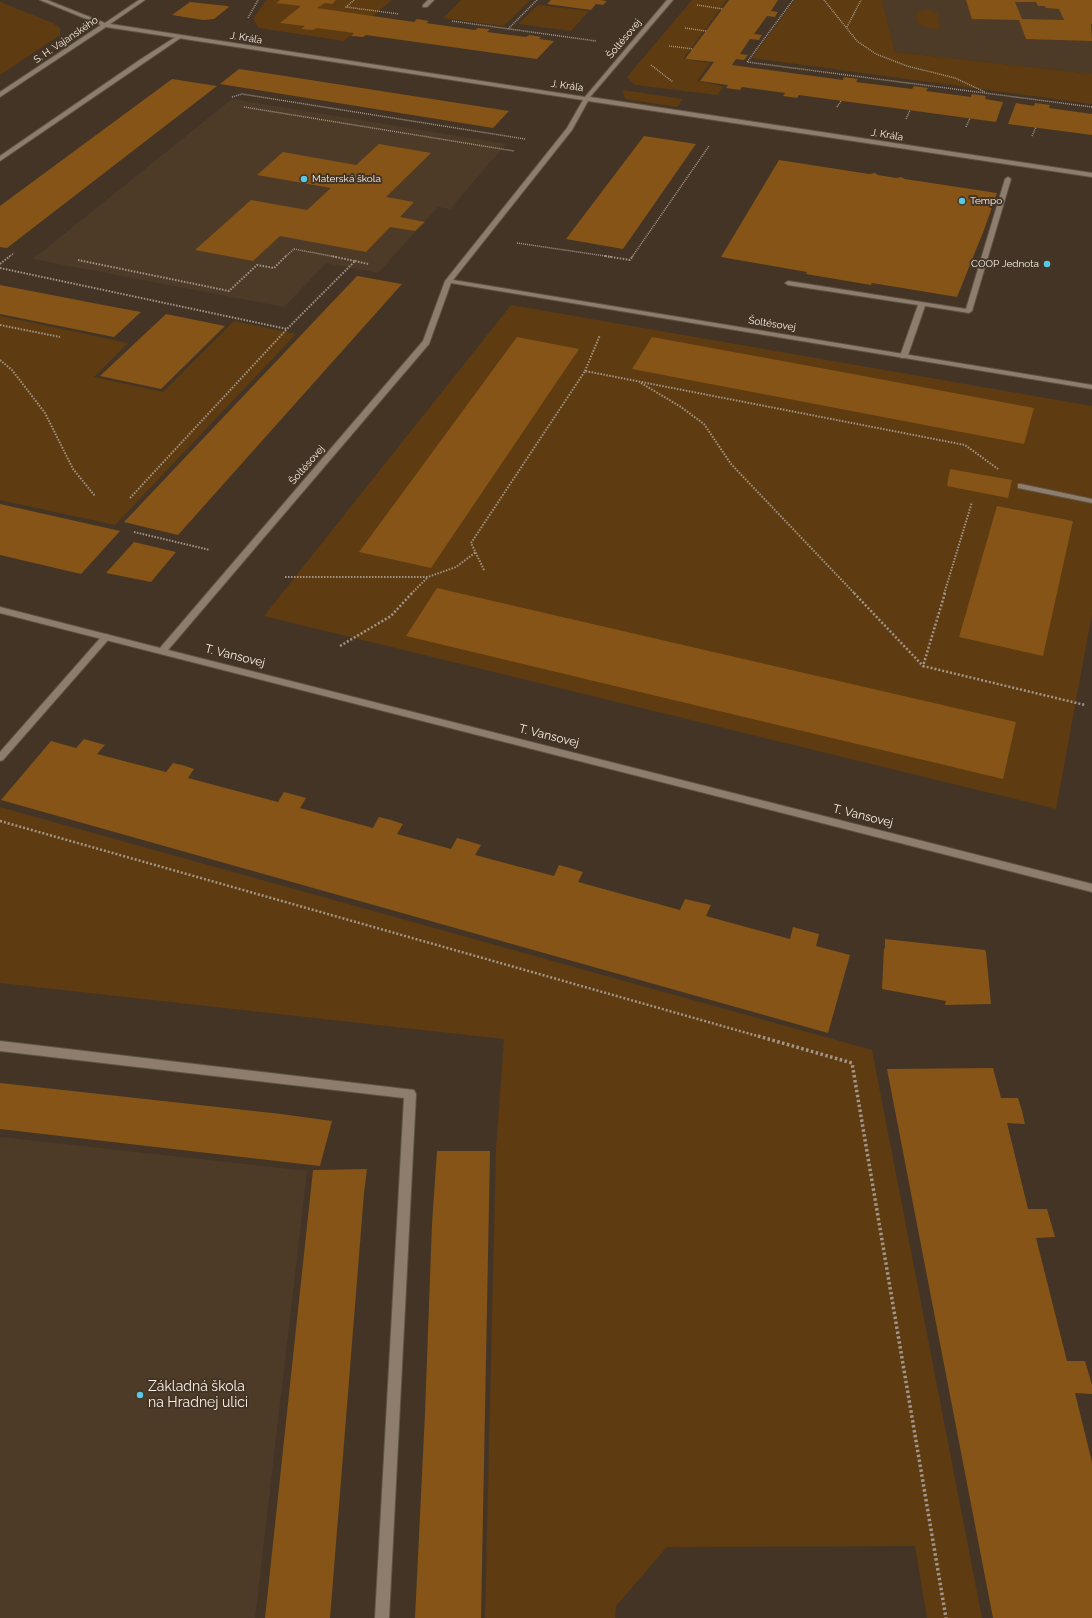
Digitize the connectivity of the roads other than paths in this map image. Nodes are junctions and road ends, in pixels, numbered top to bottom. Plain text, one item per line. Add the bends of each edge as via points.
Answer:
1 (43, 0) edge
2 (142, 0) edge
3 (431, 0) edge
4 (670, 0) edge
5 (425, 6) dead end
6 (106, 24) junction
7 (179, 37) junction
8 (0, 95) edge
9 (587, 98) junction
10 (0, 160) edge
11 (1092, 175) edge
12 (1008, 179) dead end
13 (448, 282) junction
14 (788, 283) dead end
15 (922, 304) junction
16 (904, 356) junction
17 (1092, 387) edge
18 (1021, 486) road end
19 (1092, 501) edge
20 (0, 610) edge
21 (106, 637) junction
22 (162, 650) junction
23 (0, 758) edge
24 (1092, 888) edge
25 (0, 1046) edge
26 (382, 1618) edge

1 - 6 street, J. Kráľa
2 - 6 street, S. H. Vajanského
3 - 5 street
4 - 9 street, Šoltésovej
6 - 7 street, J. Kráľa
6 - 8 street, S. H. Vajanského
7 - 9 street, J. Kráľa
7 - 10 street
9 - 11 street, J. Kráľa
9 - 13 street, Šoltésovej via 570,129
12 - 15 street via 969,311
13 - 16 street, Šoltésovej
13 - 22 street, Šoltésovej via 426,342
14 - 15 street
15 - 16 street
16 - 17 street, Šoltésovej
18 - 19 street
20 - 21 street, T. Vansovej
21 - 22 street, T. Vansovej
21 - 23 street
22 - 24 street, T. Vansovej
25 - 26 street via 410,1094

